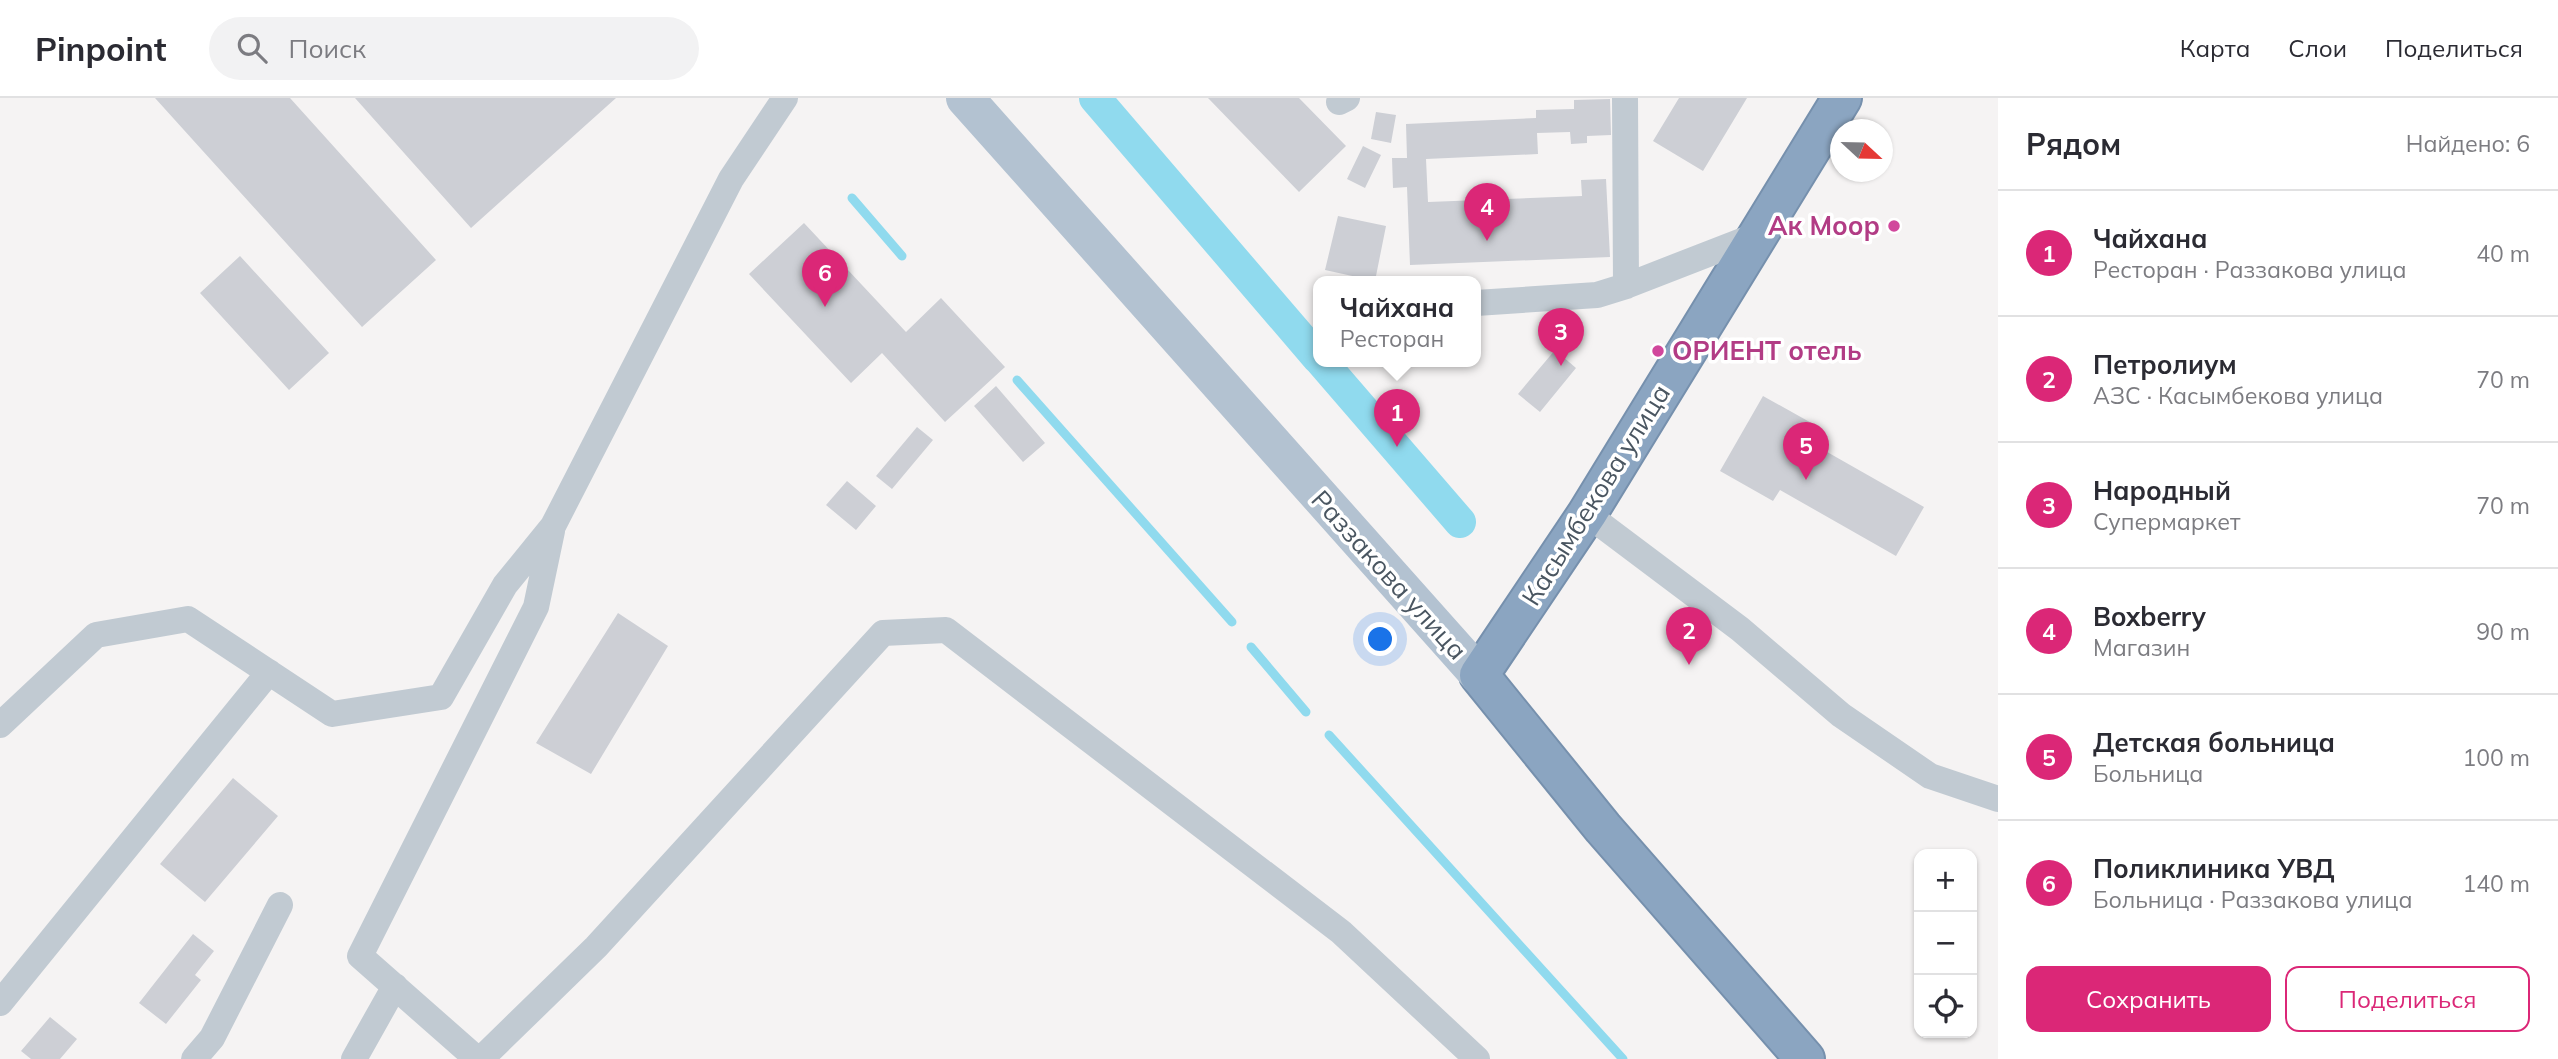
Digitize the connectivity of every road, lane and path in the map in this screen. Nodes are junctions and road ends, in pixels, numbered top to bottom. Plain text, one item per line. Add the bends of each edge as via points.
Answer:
1 (785, 98) edge
2 (965, 98) edge
3 (1625, 98) edge
4 (1842, 98) edge
5 (1757, 235) junction
6 (1626, 286) junction
7 (1481, 303) edge
8 (1587, 513) junction
9 (553, 526) junction
10 (269, 672) junction
11 (1479, 675) junction
12 (0, 725) edge
13 (1998, 799) edge
14 (280, 905) dead end
15 (395, 986) junction
16 (0, 1003) edge
17 (194, 1059) edge
18 (354, 1059) edge
19 (479, 1059) edge
20 (1478, 1059) edge
21 (1805, 1059) edge

1 - 9 street via 731,179
2 - 11 main road, Раззакова улица
3 - 6 street
4 - 5 highway, Касымбекова улица
5 - 6 street
5 - 8 highway, Касымбекова улица
6 - 7 street via 1597,295
8 - 11 highway, Касымбекова улица
8 - 13 street via 1740,629 1841,715 1930,776
9 - 10 street via 505,585 440,697 332,714
9 - 15 street via 536,607 360,956
10 - 12 street via 188,619 96,635
10 - 16 street
11 - 21 highway, Раззакова улица via 1603,828
14 - 17 street via 212,1038
15 - 18 street
15 - 19 street
19 - 20 street via 597,947 883,632 946,630 1341,932

